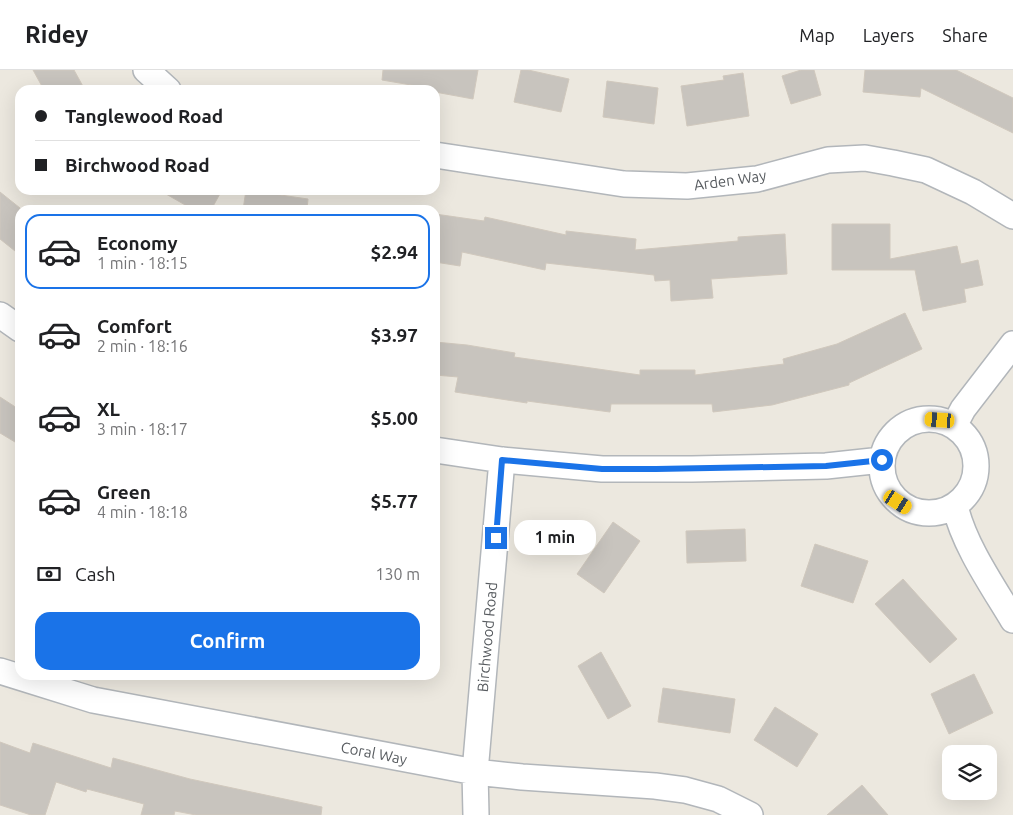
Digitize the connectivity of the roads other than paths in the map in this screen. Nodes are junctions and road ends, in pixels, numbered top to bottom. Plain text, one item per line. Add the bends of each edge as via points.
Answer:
1 (146, 70) edge
2 (162, 85) edge
3 (440, 156) edge
4 (1013, 216) edge
5 (0, 315) edge
6 (15, 326) edge
7 (1013, 344) edge
8 (954, 426) junction
9 (440, 451) edge
10 (502, 460) junction
11 (882, 460) junction
12 (955, 506) junction
13 (1013, 620) edge
14 (0, 671) edge
15 (15, 676) edge
16 (29, 680) edge
17 (476, 772) junction
18 (476, 815) edge
19 (750, 815) edge

1 - 2 street
3 - 4 street, Arden Way via 624,184 687,186 757,179 828,160 865,158 926,170 973,192
5 - 6 street
7 - 8 street via 963,409
8 - 11 street via 940,420 924,419 908,424 896,433
8 - 12 street via 974,451 976,467 974,482
9 - 10 street
10 - 11 street via 602,469 826,466
10 - 17 street, Birchwood Road
11 - 12 street via 888,490 898,502 926,514
12 - 13 street via 958,521 973,551
14 - 15 street, Coral Way
16 - 17 street, Coral Way via 93,700
17 - 18 street, Birchwood Road
17 - 19 street, Coral Way via 685,790 718,799

